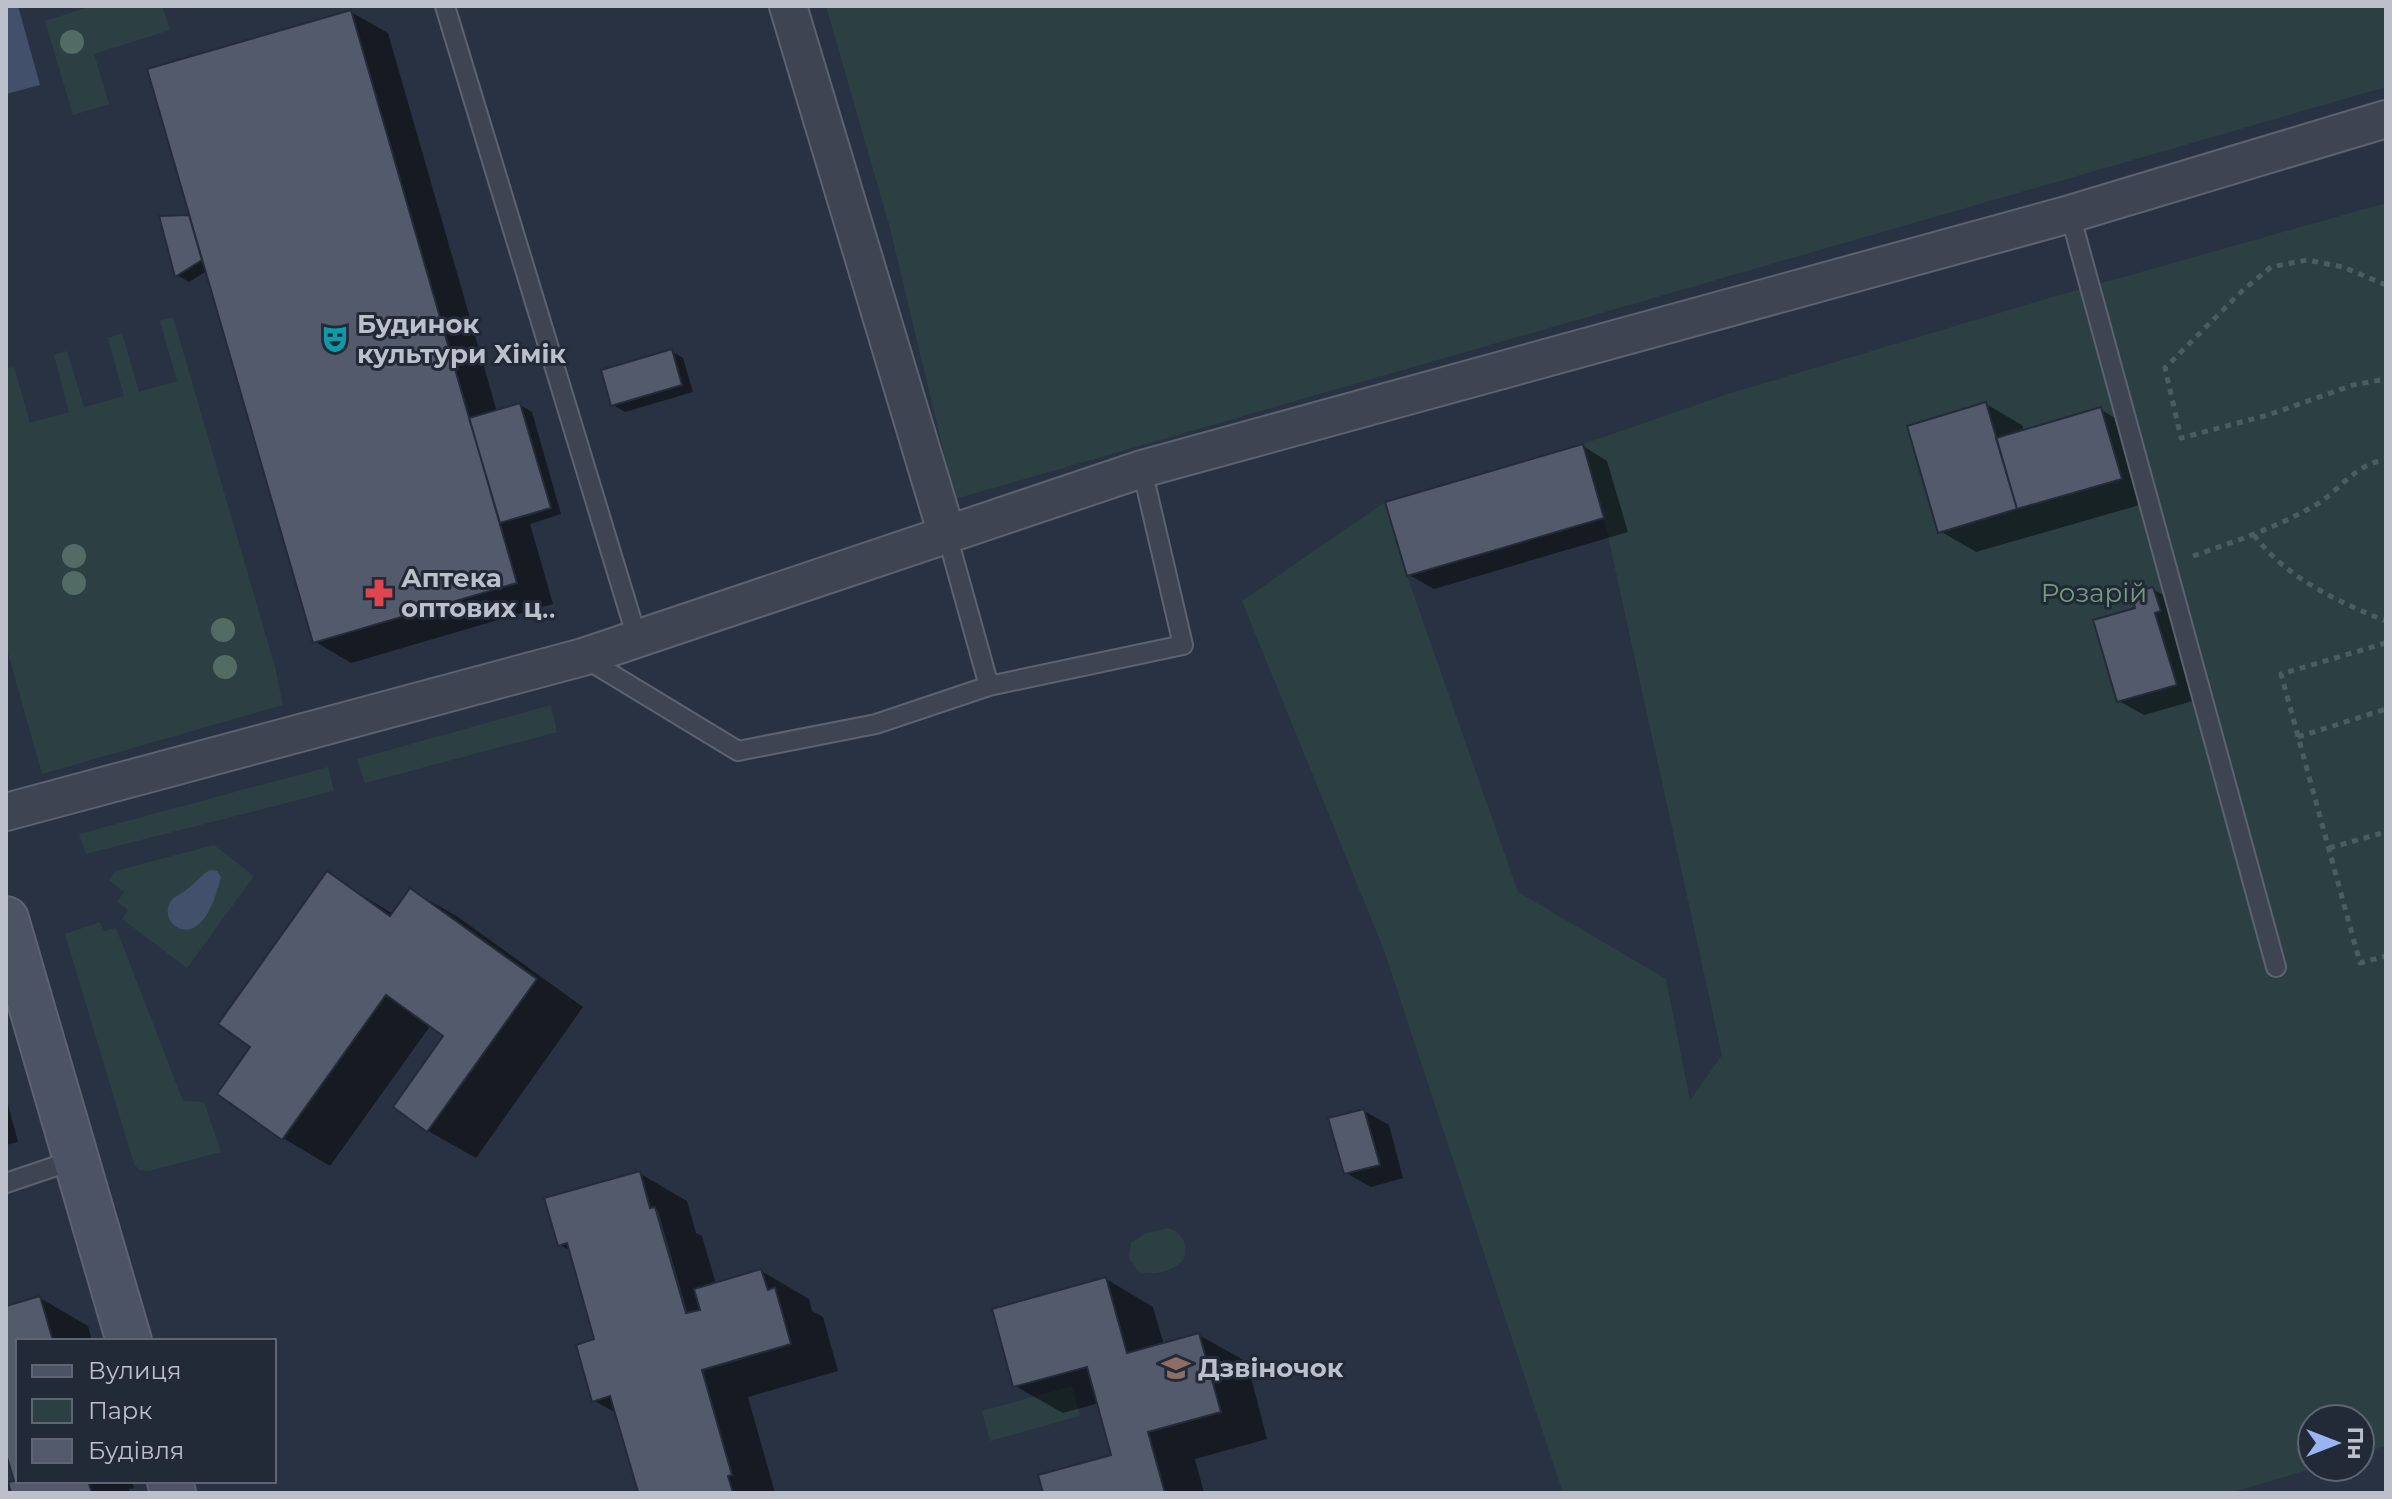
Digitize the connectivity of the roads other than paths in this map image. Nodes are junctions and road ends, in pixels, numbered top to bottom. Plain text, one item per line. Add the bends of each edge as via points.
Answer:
1 (445, 6) edge
2 (788, 6) edge
3 (2386, 119) edge
4 (2070, 214) junction
5 (1142, 469) junction
6 (947, 535) junction
7 (637, 638) junction
8 (583, 657) junction
9 (989, 686) junction
10 (6, 812) edge
11 (6, 919) edge
12 (2276, 967) dead end
13 (77, 1159) junction
14 (6, 1183) edge
15 (128, 1339) edge

1 - 7 lane
2 - 6 street
3 - 4 street
4 - 5 street
4 - 12 lane
5 - 6 street
5 - 9 lane via 1183,645
6 - 7 street
6 - 9 lane
7 - 8 street
8 - 9 lane via 738,751 876,724
8 - 10 street
11 - 13 street
13 - 14 lane
13 - 15 street

